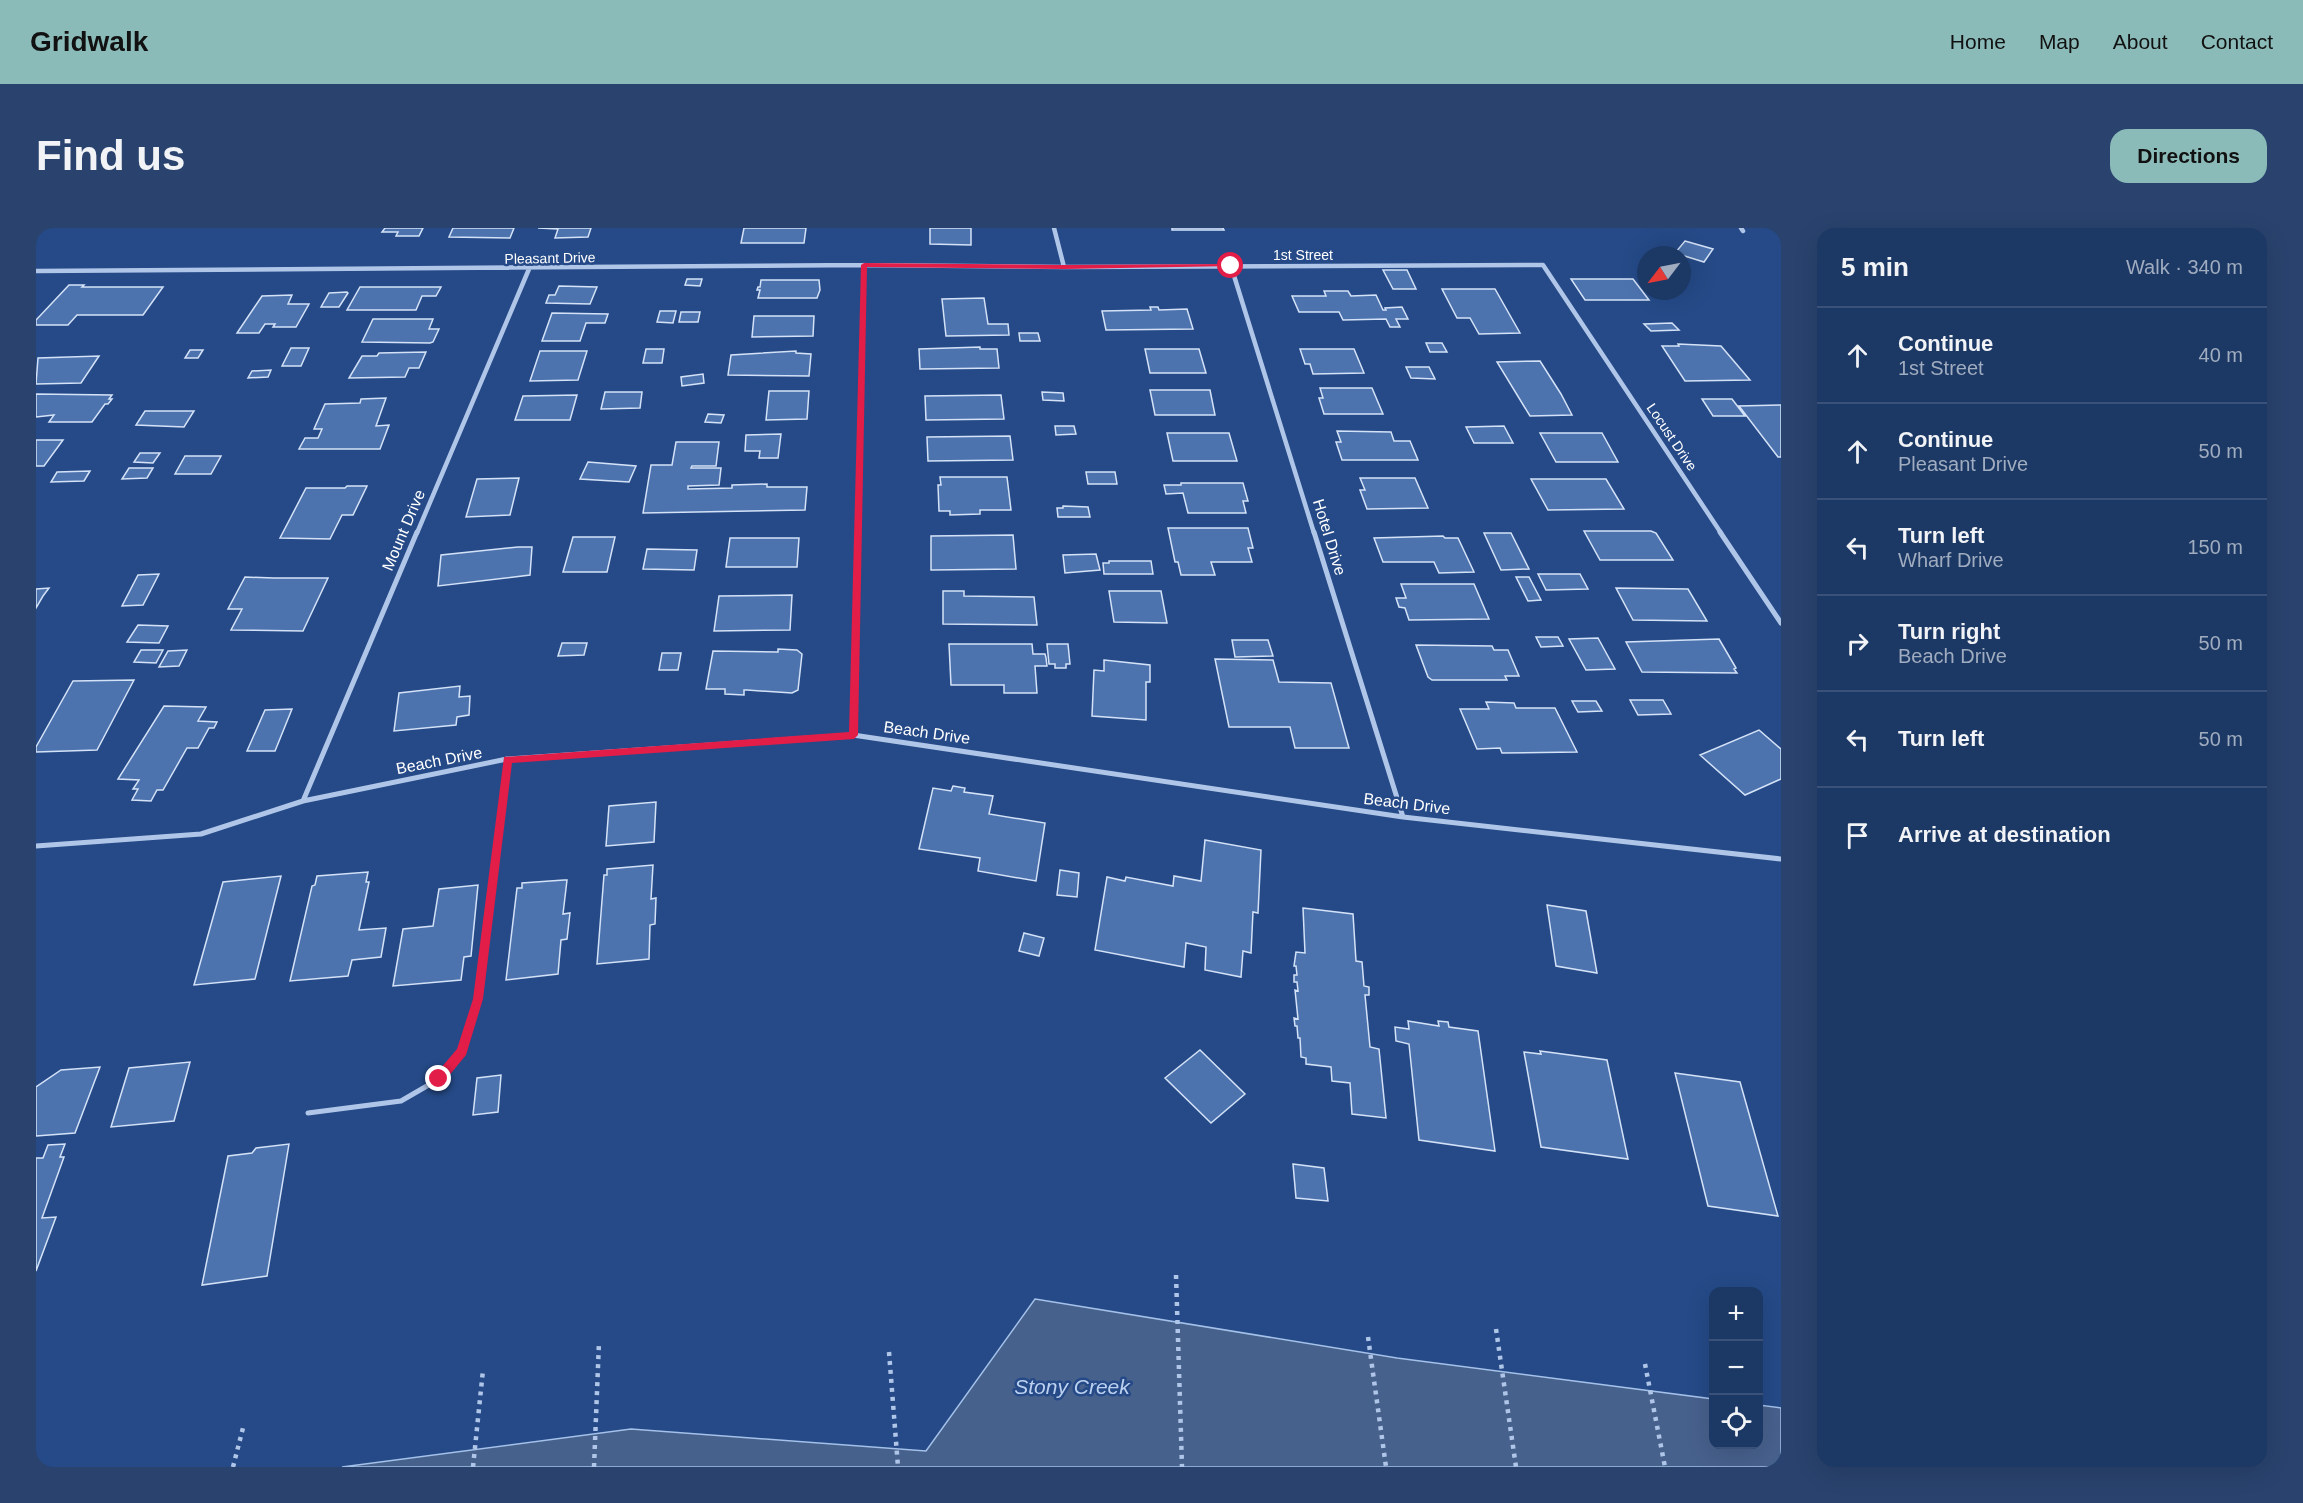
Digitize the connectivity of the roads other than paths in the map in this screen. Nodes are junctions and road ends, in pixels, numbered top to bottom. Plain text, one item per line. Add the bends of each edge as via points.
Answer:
1 (1054, 228) edge
2 (864, 265) junction
3 (1543, 265) joint
4 (1231, 266) junction
5 (1064, 267) junction
6 (529, 269) junction
7 (36, 271) edge
8 (1781, 623) edge
9 (854, 735) junction
10 (507, 759) junction
11 (303, 801) junction
12 (1403, 817) junction
13 (36, 846) edge
14 (1781, 859) edge
15 (308, 1113) dead end

1 - 5 street
2 - 5 street, Pleasant Drive
2 - 6 street, Pleasant Drive
2 - 9 street
3 - 4 street, 1st Street
3 - 8 street, Locust Drive
4 - 5 street, 1st Street
4 - 12 street, Hotel Drive
6 - 7 street, Pleasant Drive
6 - 11 street, Mount Drive
9 - 10 street, Beach Drive
9 - 12 street, Beach Drive
10 - 11 street, Beach Drive
10 - 15 lane via 478,999 462,1051 439,1079 402,1101
11 - 13 street, Beach Drive via 201,834
12 - 14 street, Beach Drive

